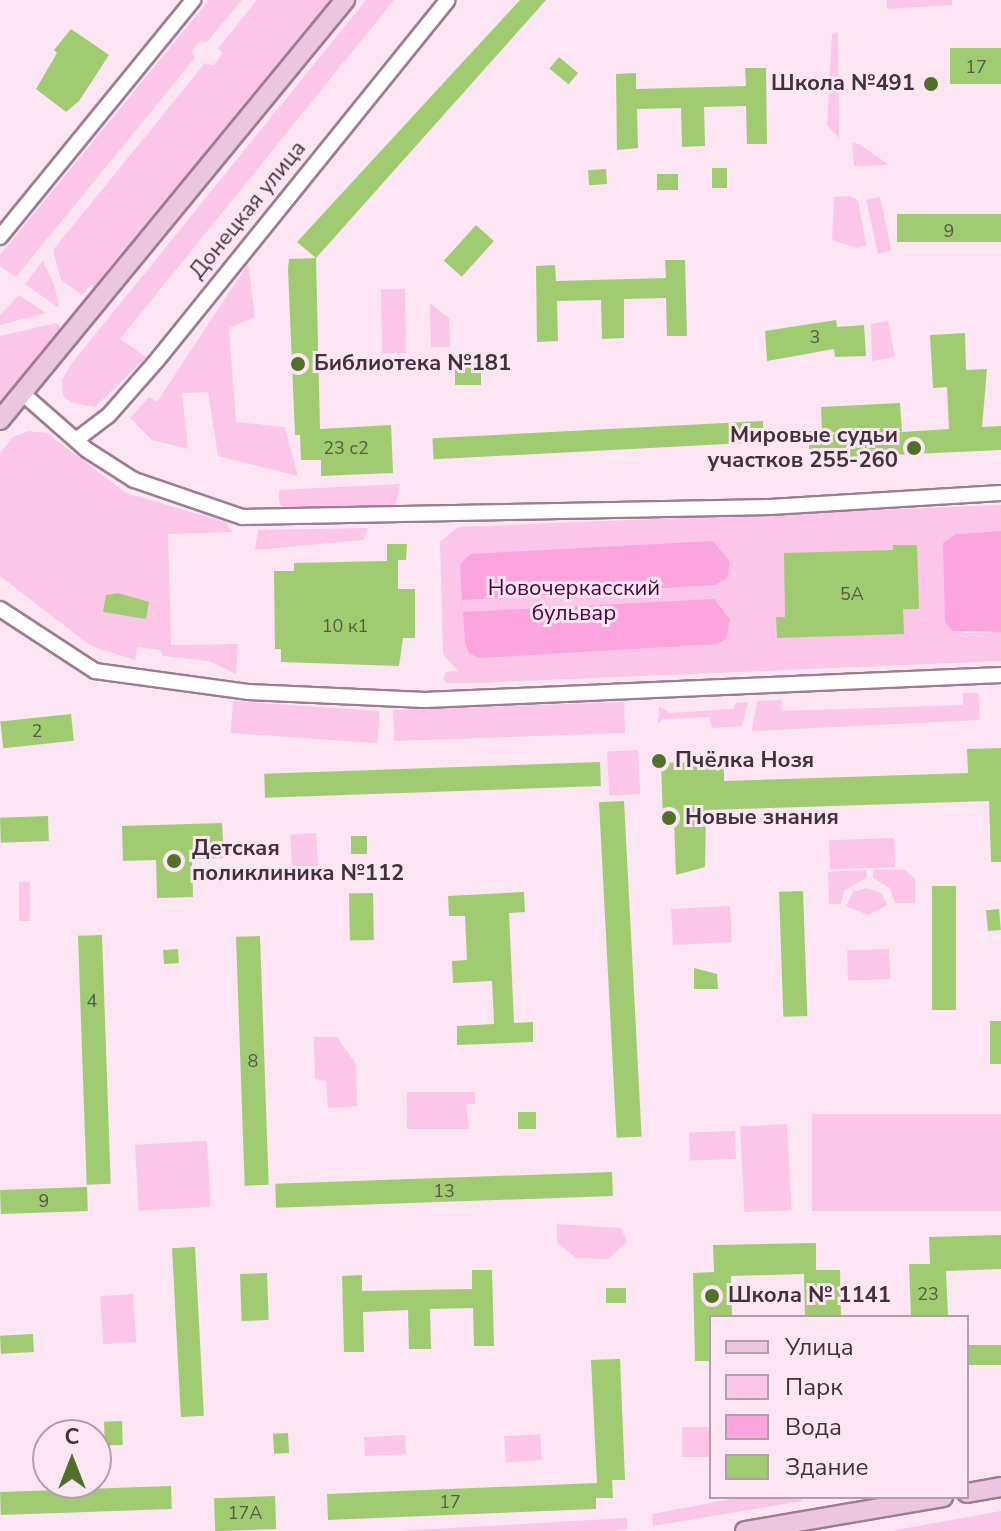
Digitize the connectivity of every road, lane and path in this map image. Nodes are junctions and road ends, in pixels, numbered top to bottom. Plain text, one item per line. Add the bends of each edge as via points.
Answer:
1 (193, 0) edge
2 (345, 0) edge
3 (448, 0) edge
4 (0, 237) edge
5 (22, 393) junction
6 (0, 420) edge
7 (76, 440) junction
8 (1001, 493) edge
9 (0, 609) edge
10 (1001, 675) edge
11 (1001, 1487) edge
12 (969, 1493) edge
13 (931, 1499) edge
14 (745, 1531) edge

1 - 4 street
2 - 5 main road
3 - 7 street, Донецкая улица via 158,359 109,415
5 - 6 main road
5 - 7 street
7 - 8 street via 134,480 231,515 267,519 770,507
9 - 10 street via 95,671 248,692 425,700
11 - 12 main road
13 - 14 main road

